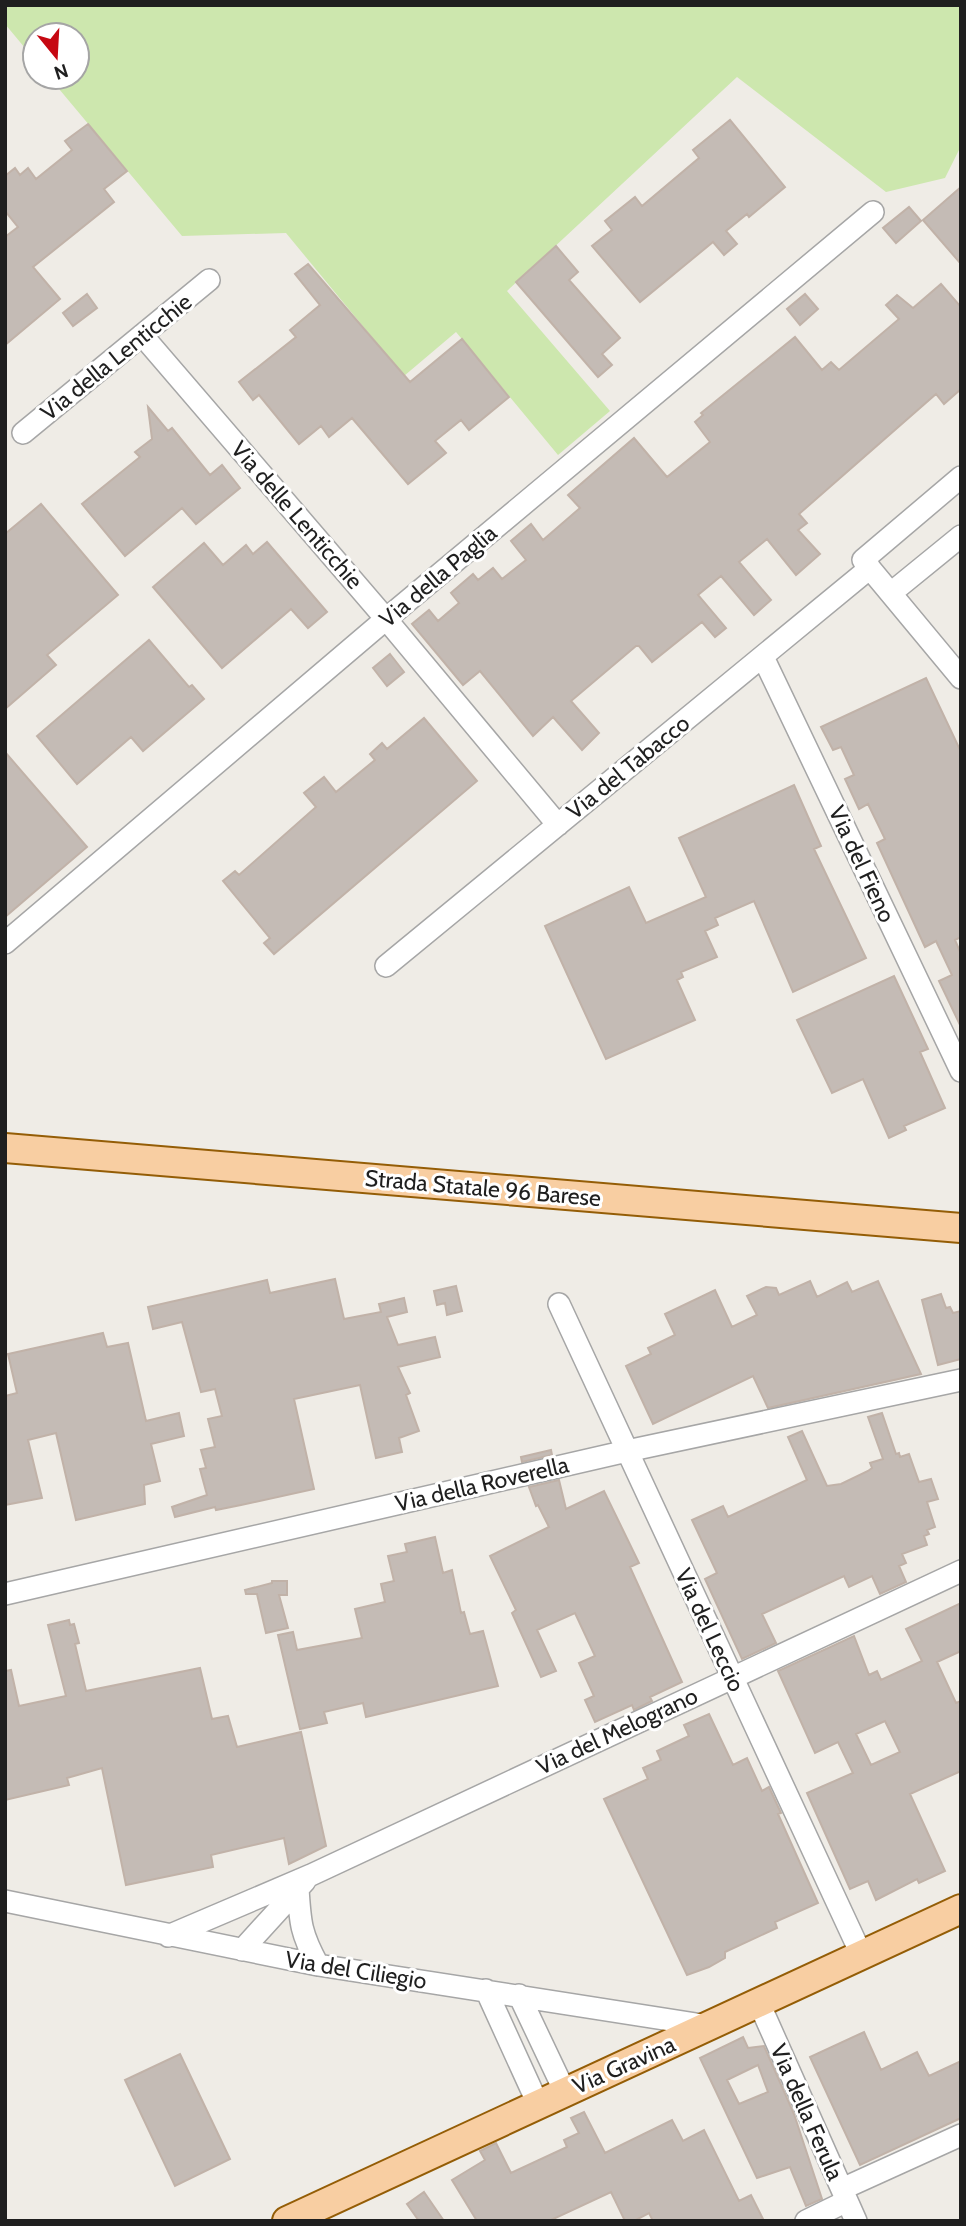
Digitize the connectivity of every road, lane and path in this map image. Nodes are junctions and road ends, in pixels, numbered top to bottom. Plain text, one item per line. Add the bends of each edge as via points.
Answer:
1 (873, 212) dead end
2 (209, 280) dead end
3 (142, 335) junction
4 (23, 433) dead end
5 (961, 478) edge
6 (961, 536) edge
7 (867, 564) junction
8 (891, 593) junction
9 (386, 619) junction
10 (763, 656) junction
11 (961, 678) edge
12 (558, 825) junction
13 (5, 943) edge
14 (386, 966) dead end
15 (961, 1072) edge
16 (5, 1148) edge
17 (961, 1228) edge
18 (559, 1304) dead end
19 (961, 1380) edge
20 (627, 1451) junction
21 (961, 1571) edge
22 (5, 1594) edge
23 (732, 1677) junction
24 (305, 1882) junction
25 (5, 1901) edge
26 (961, 1909) edge
27 (168, 1936) junction
28 (242, 1950) junction
29 (862, 1956) junction
30 (318, 1965) junction
31 (486, 1990) junction
32 (519, 1995) junction
33 (759, 2003) junction
34 (709, 2026) junction
35 (565, 2092) junction
36 (538, 2104) junction
37 (961, 2136) edge
38 (848, 2204) edge
39 (288, 2221) edge
40 (806, 2221) edge

1 - 9 street, Via della Paglia
2 - 3 street, Via della Lenticchie
3 - 4 street, Via della Lenticchie
3 - 9 street, Via delle Lenticchie
5 - 7 street, Via del Tabacco
6 - 8 street
7 - 8 street
7 - 10 street, Via del Tabacco
8 - 11 street
9 - 12 street, Via delle Lenticchie
9 - 13 street, Via della Paglia
10 - 12 street, Via del Tabacco
10 - 15 street, Via del Fieno
12 - 14 street, Via del Tabacco
16 - 17 main road, Strada Statale 96 Barese
18 - 20 street, Via del Leccio
19 - 20 street, Via della Roverella
20 - 22 street, Via della Roverella
20 - 23 street, Via del Leccio
21 - 23 street, Via del Melograno
23 - 24 street, Via del Melograno
23 - 29 street, Via del Leccio
24 - 27 street, Via del Melograno
24 - 28 street
24 - 30 street via 300,1923
25 - 27 street, Via del Ciliegio
26 - 29 main road, Via Gravina
27 - 28 street, Via del Ciliegio
28 - 30 street, Via del Ciliegio
29 - 33 main road, Via Gravina
30 - 31 street, Via del Ciliegio
31 - 32 street, Via del Ciliegio
31 - 36 street
32 - 34 street, Via del Ciliegio
32 - 35 street
33 - 34 main road, Via Gravina
33 - 38 street, Via della Ferula
34 - 35 main road, Via Gravina
35 - 36 main road, Via Gravina
36 - 39 main road, Via Gravina
37 - 38 street
38 - 40 street

